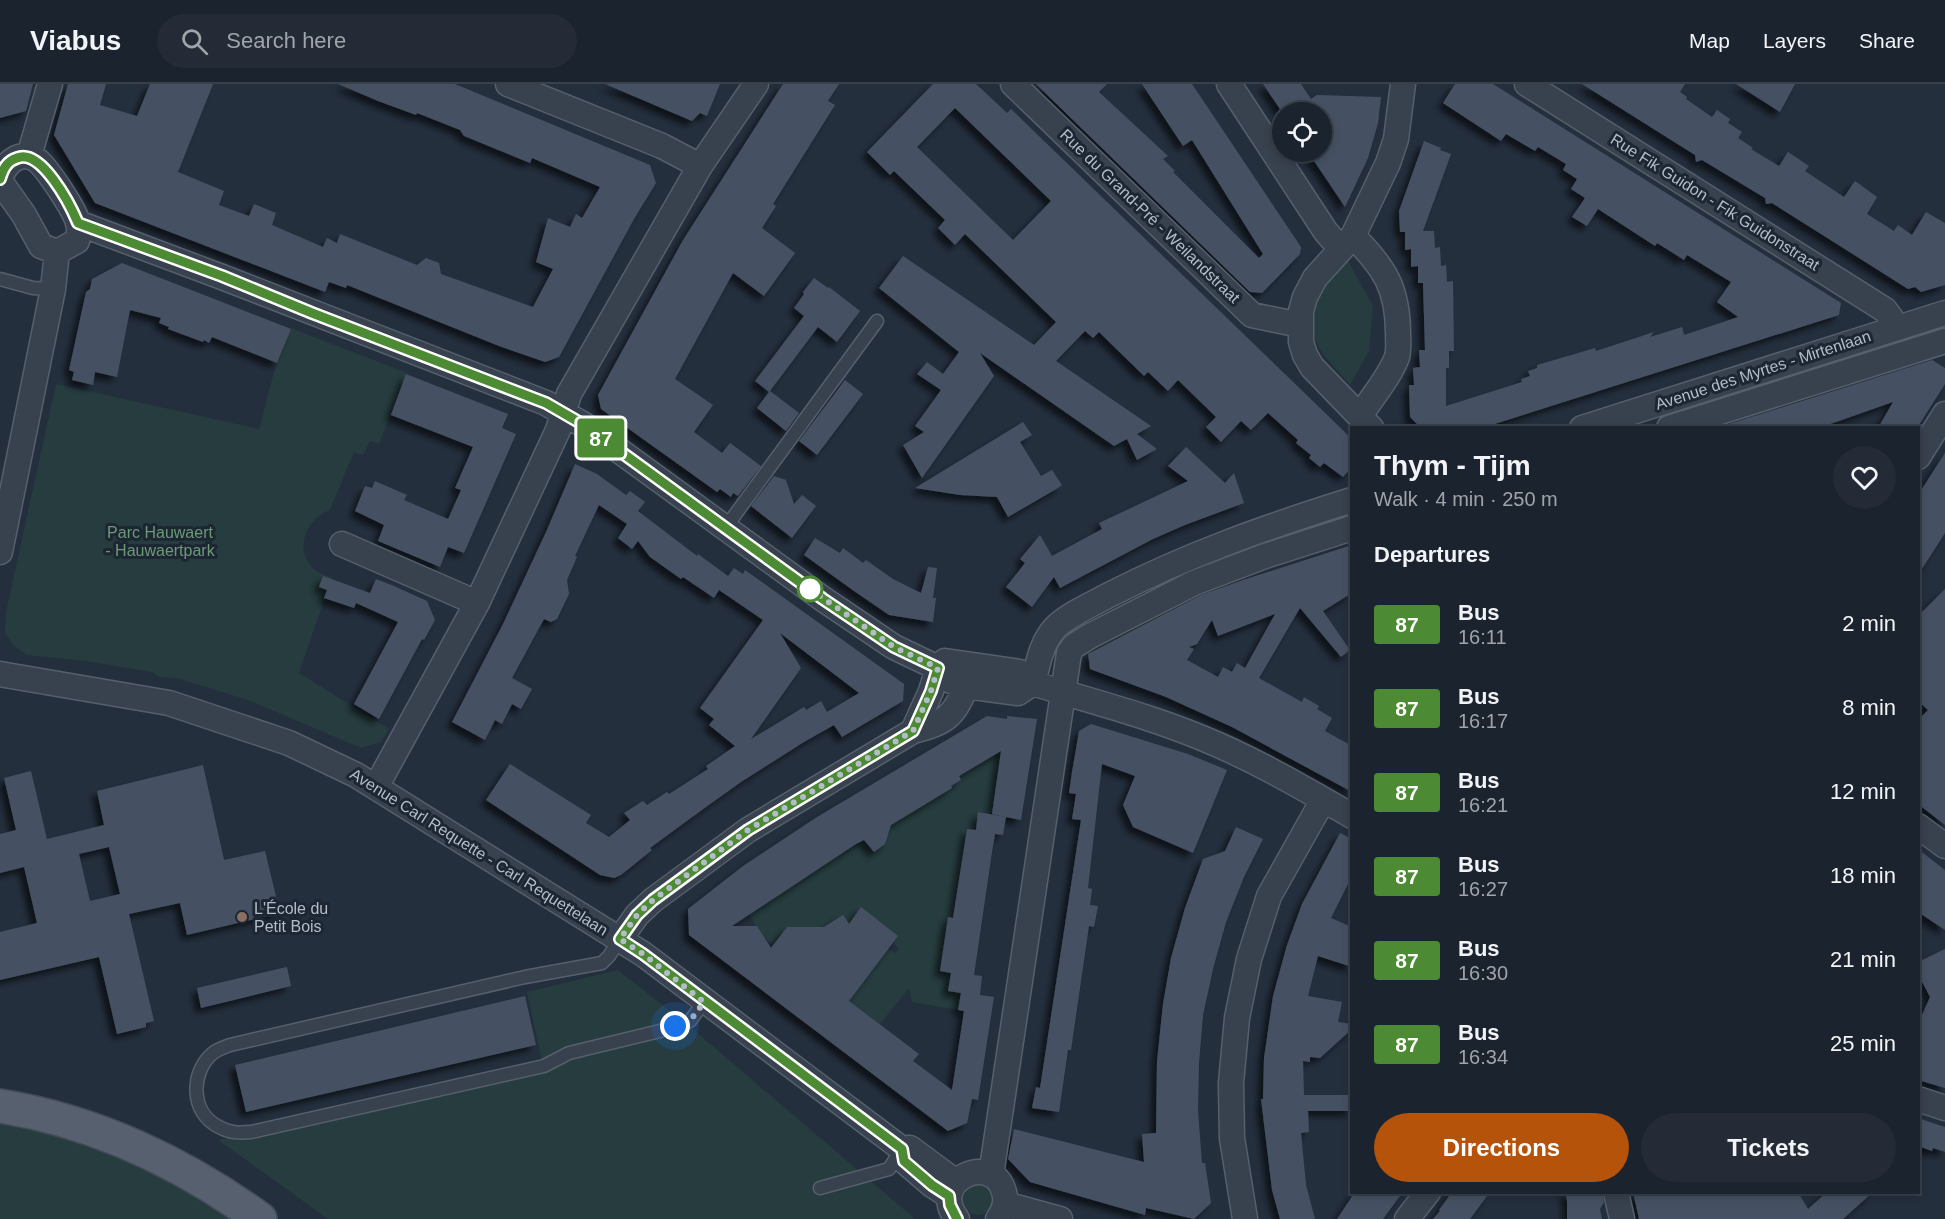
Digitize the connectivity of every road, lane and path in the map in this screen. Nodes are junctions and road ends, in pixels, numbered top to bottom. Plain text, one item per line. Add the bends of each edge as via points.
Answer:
1 (50, 84) edge
2 (508, 84) edge
3 (756, 84) edge
4 (1013, 84) edge
5 (1229, 84) edge
6 (1403, 84) edge
7 (1527, 84) edge
8 (29, 156) junction
9 (700, 166) junction
10 (0, 180) edge
11 (78, 223) junction
12 (1347, 242) junction
13 (57, 252) junction
14 (0, 279) edge
15 (53, 289) junction
16 (1945, 313) edge
17 (877, 321) dead end
18 (1300, 325) junction
19 (1894, 329) junction
20 (1945, 341) edge
21 (563, 413) junction
22 (1945, 414) edge
23 (1365, 422) edge
24 (1588, 426) edge
25 (1675, 426) edge
26 (1920, 454) edge
27 (1350, 501) edge
28 (726, 527) junction
29 (1350, 529) edge
30 (342, 544) dead end
31 (0, 552) edge
32 (477, 603) junction
33 (947, 665) junction
34 (0, 674) edge
35 (1032, 683) junction
36 (966, 686) junction
37 (1063, 692) junction
38 (913, 731) junction
39 (376, 787) junction
40 (1323, 800) junction
41 (1350, 815) edge
42 (1920, 827) edge
43 (1945, 846) edge
44 (620, 939) junction
45 (704, 1002) junction
46 (1920, 1100) edge
47 (0, 1106) edge
48 (1945, 1108) edge
49 (902, 1149) junction
50 (990, 1175) junction
51 (820, 1188) dead end
52 (1426, 1194) edge
53 (1616, 1194) edge
54 (952, 1206) edge
55 (1002, 1212) edge
56 (260, 1219) edge
57 (1060, 1219) edge
58 (1245, 1219) edge
59 (1407, 1219) edge
60 (1622, 1219) edge

1 - 8 street
2 - 9 street via 662,146
3 - 9 street
4 - 18 street, Rue du Grand-Pré - Weilandstraat via 1252,315
5 - 12 street via 1326,232
6 - 12 street via 1394,147
7 - 19 street, Rue Fik Guidon - Fik Guidonstraat via 1885,310
8 - 10 street via 8,163
8 - 11 street via 45,170
9 - 21 street via 569,394
10 - 13 street via 41,246
11 - 13 street via 77,241
11 - 21 street via 394,343
12 - 18 street via 1315,278 1305,297
12 - 23 street via 1372,254 1390,280 1398,322 1398,355
13 - 15 street
14 - 15 lane
15 - 31 street
16 - 19 street, Avenue des Myrtes - Mirtenlaan
17 - 28 lane
18 - 23 street via 1303,348 1312,367
19 - 24 street, Avenue des Myrtes - Mirtenlaan
20 - 25 street, Avenue des Myrtes - Mirtenlaan
21 - 28 street
21 - 32 street
22 - 26 street
27 - 35 street via 1206,550 1094,603 1057,626 1047,637
28 - 33 street via 894,647
29 - 37 street via 1194,583 1090,636 1069,653
30 - 32 street
32 - 39 street
33 - 35 street via 1020,672
33 - 36 street
33 - 38 street
34 - 39 street, Avenue Carl Requette - Carl Requettelaan via 169,703 289,743
35 - 36 street via 1018,693
35 - 37 street
36 - 38 street via 955,712 930,727
37 - 40 street via 1201,737 1243,755
37 - 50 street
38 - 44 street via 748,830 653,900
39 - 44 street, Avenue Carl Requette - Carl Requettelaan
40 - 41 street
40 - 58 street via 1269,896 1237,1018 1231,1083 1232,1138
42 - 43 street
44 - 45 street, Avenue Carl Requette - Carl Requettelaan
44 - 45 lane via 602,963 230,1045 214,1052 202,1065 196,1081 197,1099 204,1115 217,1126 233,1133 250,1132 544,1066 569,1053 690,1021
45 - 49 street, Avenue Carl Requette - Carl Requettelaan
46 - 48 street
47 - 56 main road via 109,1135 184,1170
49 - 51 lane via 889,1169
49 - 54 street, Avenue Carl Requette - Carl Requettelaan via 904,1161
50 - 54 street, Avenue Carl Requette - Carl Requettelaan via 972,1172 963,1176
50 - 55 street via 1003,1187
52 - 59 street
53 - 60 street
55 - 57 street

